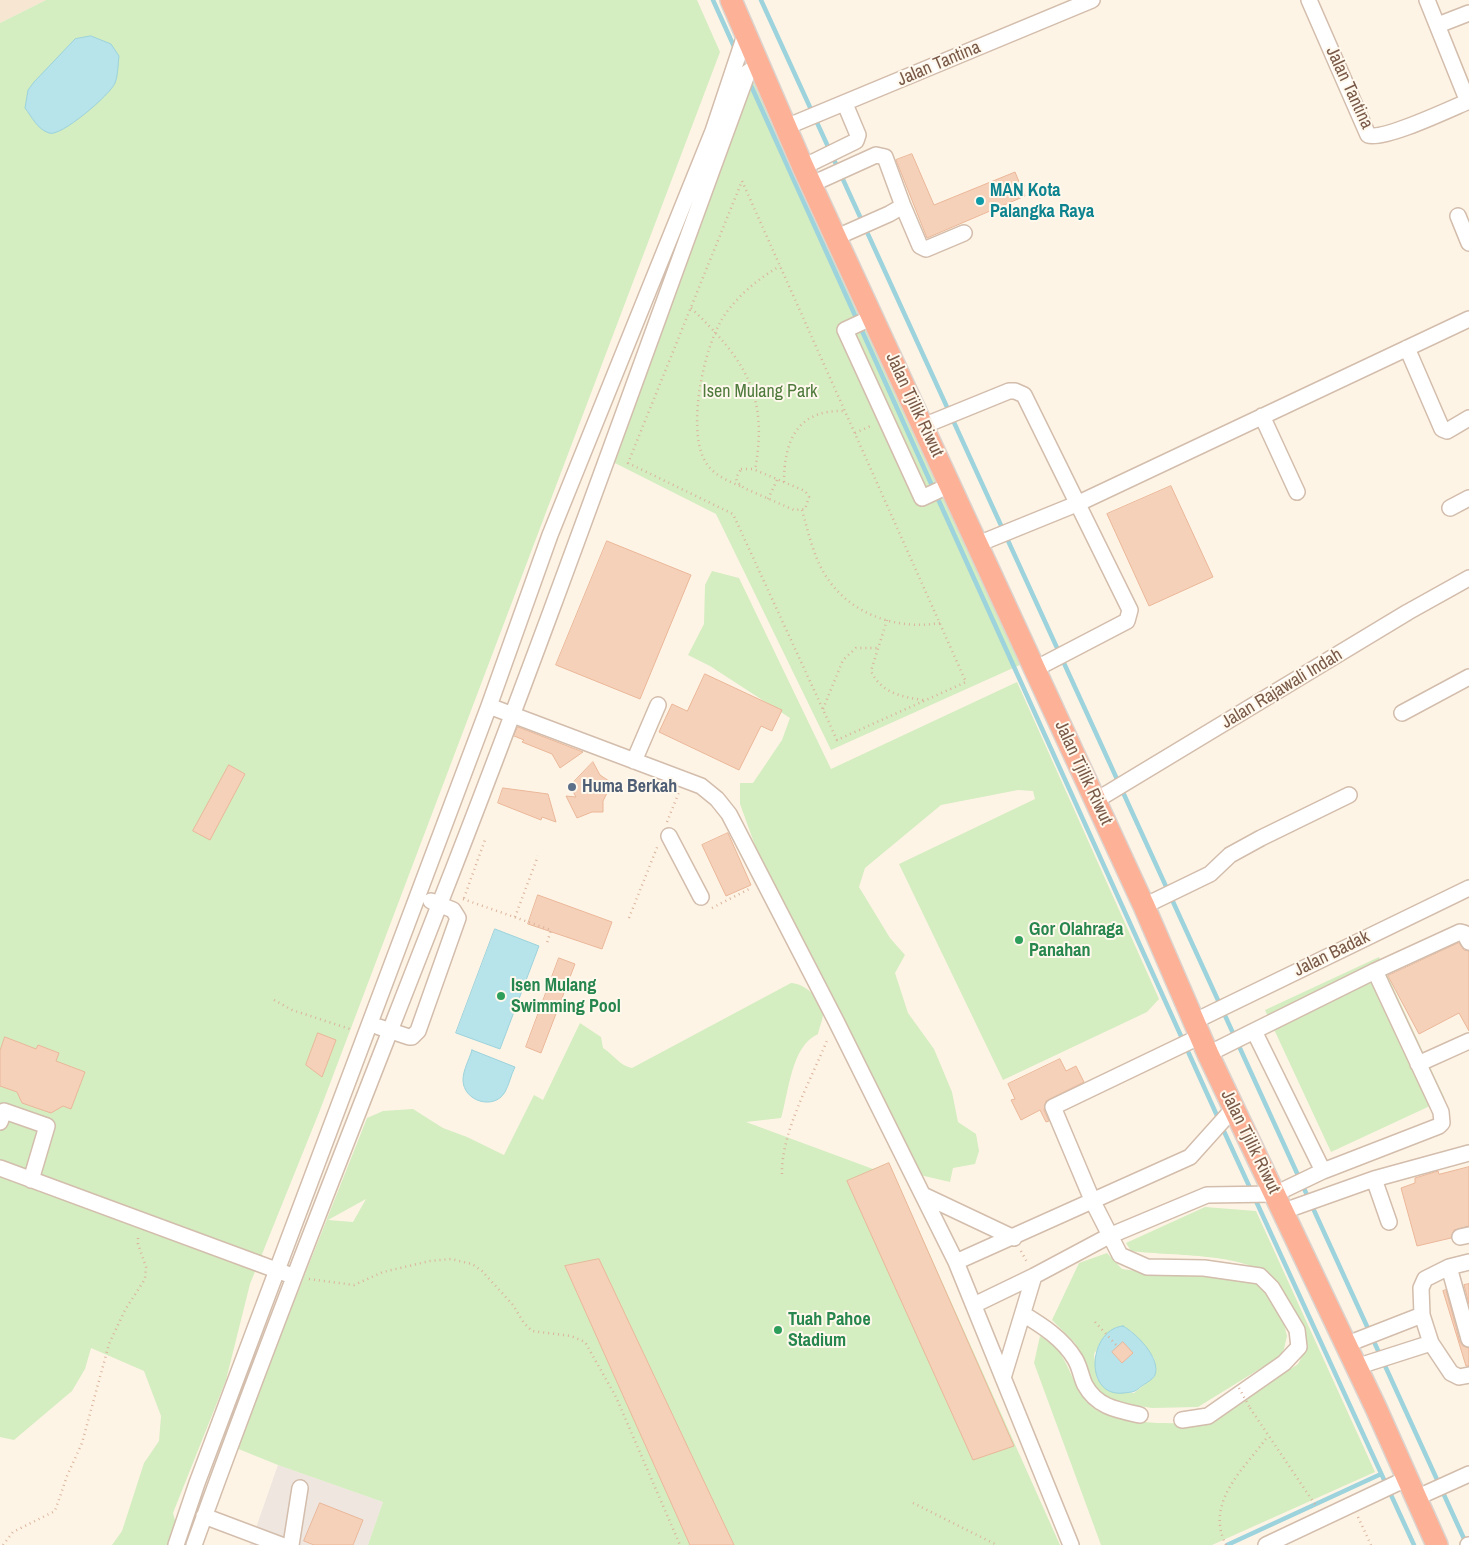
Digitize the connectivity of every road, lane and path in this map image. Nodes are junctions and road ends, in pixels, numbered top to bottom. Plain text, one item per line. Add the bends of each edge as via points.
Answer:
1 (731, 0) edge
2 (1092, 0) edge
3 (1310, 0) edge
4 (1427, 0) edge
5 (1469, 13) edge
6 (1438, 25) junction
7 (746, 32) junction
8 (759, 64) junction
9 (1469, 102) edge
10 (845, 104) junction
11 (786, 127) junction
12 (807, 175) junction
13 (903, 206) junction
14 (1458, 216) dead end
15 (964, 233) dead end
16 (837, 237) junction
17 (1469, 244) edge
18 (780, 266) junction
19 (691, 308) junction
20 (873, 317) junction
21 (1469, 319) edge
22 (716, 333) junction
23 (1407, 348) junction
24 (845, 411) junction
25 (1262, 416) junction
26 (1469, 418) edge
27 (886, 419) junction
28 (923, 426) junction
29 (855, 433) junction
30 (755, 470) junction
31 (777, 479) junction
32 (784, 482) junction
33 (950, 485) junction
34 (740, 486) junction
35 (1297, 492) dead end
36 (1469, 498) edge
37 (768, 499) junction
38 (1079, 502) junction
39 (1450, 508) dead end
40 (802, 510) junction
41 (978, 544) junction
42 (1469, 578) edge
43 (888, 620) junction
44 (940, 623) junction
45 (878, 648) junction
46 (1035, 669) junction
47 (1469, 677) edge
48 (925, 700) junction
49 (658, 705) dead end
50 (489, 706) junction
51 (823, 709) junction
52 (1402, 713) dead end
53 (512, 715) junction
54 (634, 761) junction
55 (684, 779) junction
56 (1349, 796) dead end
57 (1095, 801) junction
58 (665, 834) junction
59 (486, 837) dead end
60 (538, 856) dead end
61 (764, 882) junction
62 (1469, 888) edge
63 (418, 896) junction
64 (701, 897) joint
65 (464, 898) junction
66 (440, 904) junction
67 (1144, 906) junction
68 (458, 914) junction
69 (515, 917) junction
70 (629, 918) dead end
71 (1469, 942) edge
72 (547, 943) dead end
73 (1375, 971) junction
74 (274, 1000) dead end
75 (836, 1021) junction
76 (368, 1029) junction
77 (389, 1030) junction
78 (1254, 1032) junction
79 (1201, 1037) junction
80 (1469, 1041) edge
81 (1418, 1064) junction
82 (1234, 1108) junction
83 (0, 1122) edge
84 (1469, 1153) edge
85 (0, 1168) edge
86 (1322, 1171) junction
87 (782, 1174) dead end
88 (1374, 1179) junction
89 (31, 1180) junction
90 (923, 1195) junction
91 (1093, 1202) junction
92 (1279, 1202) junction
93 (143, 1221) junction
94 (1389, 1222) dead end
95 (1109, 1236) junction
96 (1014, 1238) junction
97 (956, 1262) junction
98 (1469, 1262) edge
99 (1449, 1267) junction
100 (278, 1270) junction
101 (1034, 1276) junction
102 (296, 1277) junction
103 (974, 1305) junction
104 (1023, 1314) junction
105 (1422, 1315) junction
106 (1094, 1322) dead end
107 (1469, 1339) edge
108 (1431, 1343) junction
109 (1346, 1345) junction
110 (1118, 1347) dead end
111 (1356, 1367) junction
112 (1469, 1375) edge
113 (1003, 1378) junction
114 (1239, 1388) dead end
115 (1140, 1415) dead end
116 (1182, 1420) dead end
117 (1268, 1435) junction
118 (1469, 1474) edge
119 (1408, 1478) junction
120 (300, 1488) dead end
121 (1416, 1498) junction
122 (1312, 1500) dead end
123 (913, 1503) dead end
124 (1353, 1504) junction
125 (204, 1516) junction
126 (2, 1545) edge
127 (176, 1545) edge
128 (194, 1545) edge
129 (281, 1545) edge
130 (291, 1545) edge
131 (680, 1545) edge
132 (997, 1545) edge
133 (1071, 1545) edge
134 (1226, 1545) edge
135 (1266, 1545) edge
136 (1371, 1545) edge
137 (1437, 1545) edge

1 - 7 highway, Jalan Tjilik Riwut
2 - 10 street, Jalan Tantina
3 - 9 street, Jalan Tantina via 1368,135 1386,134
4 - 6 street, Jalan Tantina
5 - 6 street
6 - 9 street, Jalan Tantina
7 - 8 highway, Jalan Tjilik Riwut
7 - 50 street via 713,131 550,535
8 - 11 highway, Jalan Tjilik Riwut
8 - 53 street via 748,72
10 - 11 street, Jalan Tantina
10 - 12 street via 858,134 856,141
11 - 12 highway, Jalan Tjilik Riwut
12 - 13 street via 876,154 883,156
12 - 16 highway, Jalan Tjilik Riwut
13 - 15 street via 920,246 926,249
13 - 16 street
14 - 17 street
16 - 20 highway, Jalan Tjilik Riwut
18 - 19 path via 742,181
18 - 22 path via 748,287 725,315
18 - 24 path
19 - 22 path
19 - 51 path via 628,464 733,514
20 - 27 street via 845,330
20 - 28 highway, Jalan Tjilik Riwut
21 - 23 street
22 - 30 path via 738,362 757,405 760,444
22 - 34 path via 702,380 697,442 713,472
23 - 25 street
23 - 26 street via 1442,429 1447,431
24 - 29 path
24 - 32 path via 819,412 801,424 788,447
25 - 35 street
25 - 38 street
27 - 29 path
27 - 33 street via 922,498
28 - 33 highway, Jalan Tjilik Riwut
28 - 38 street via 1008,391 1020,392
29 - 44 path
30 - 31 path
30 - 34 path via 741,469 736,478
31 - 32 path
31 - 37 path
32 - 40 path via 808,495 808,505
33 - 41 highway, Jalan Tjilik Riwut
34 - 37 path
36 - 39 street
37 - 40 path
38 - 41 street
38 - 46 street via 1130,614 1127,621
40 - 43 path via 813,550 829,582 850,603
41 - 46 highway, Jalan Tjilik Riwut
42 - 57 street, Jalan Rajawali Indah
43 - 44 path via 924,626
43 - 45 path
44 - 48 path via 966,682
45 - 48 path via 871,671 876,682 905,698
45 - 51 path via 856,648 844,660
46 - 57 highway, Jalan Tjilik Riwut
47 - 52 street
48 - 51 path via 837,740
49 - 54 street
50 - 53 street
50 - 63 street
53 - 54 street
53 - 66 street
54 - 55 street
55 - 58 path
55 - 61 street via 701,786 729,814
56 - 67 street via 1253,842 1230,855 1210,874
57 - 67 highway, Jalan Tjilik Riwut
58 - 64 street
58 - 70 path
59 - 65 path
60 - 69 path
61 - 64 path via 717,907 706,905
61 - 75 street
62 - 79 street, Jalan Badak
63 - 66 street
63 - 76 street
65 - 68 path
65 - 69 path
66 - 68 street
66 - 77 street
67 - 79 highway, Jalan Tjilik Riwut
68 - 77 street via 418,1031 412,1037
69 - 72 path via 552,930
71 - 73 street via 1460,932
73 - 78 street
73 - 81 street
74 - 76 path via 292,1010
75 - 87 path via 787,1137 781,1157
75 - 90 street
76 - 77 street
76 - 100 street
77 - 102 street
78 - 79 street
78 - 86 street
79 - 82 highway, Jalan Tjilik Riwut
79 - 91 street via 1053,1107
80 - 81 street
81 - 86 street via 1441,1112 1441,1125
82 - 91 street via 1190,1157
82 - 92 highway, Jalan Tjilik Riwut
83 - 89 street via 4,1111 47,1126
84 - 88 street
85 - 89 street
86 - 92 street
88 - 92 street
88 - 94 street
89 - 93 street
90 - 96 street
90 - 97 street
91 - 95 street
91 - 96 street
92 - 95 street via 1207,1195
92 - 109 highway, Jalan Tjilik Riwut
93 - 100 street
93 - 126 path via 138,1232 138,1244 146,1267 144,1279 109,1344 82,1443 55,1511 13,1532
95 - 101 street
95 - 116 street via 1120,1255 1147,1267 1204,1268 1260,1276 1272,1288 1297,1330 1300,1347 1284,1363 1208,1416
96 - 97 street
96 - 101 path
97 - 103 street
98 - 99 street
99 - 105 street via 1425,1279 1421,1288
99 - 107 street
100 - 102 street
100 - 127 street
101 - 103 street
101 - 104 street
102 - 125 street via 245,1402
102 - 131 path via 354,1285 384,1272 430,1261 451,1259 465,1262 482,1271 532,1331 571,1336 585,1342 616,1396
103 - 113 street
104 - 113 street
104 - 115 street via 1048,1330 1067,1348 1097,1402
105 - 108 street
105 - 109 street
106 - 110 path
108 - 111 street
108 - 112 street via 1451,1373 1459,1377
109 - 111 highway, Jalan Tjilik Riwut
111 - 119 highway, Jalan Tjilik Riwut
113 - 133 street
114 - 117 path, bridge
117 - 122 path
117 - 134 path via 1226,1489 1219,1508 1222,1538
118 - 121 street
119 - 121 highway, Jalan Tjilik Riwut
119 - 124 street
120 - 130 street
121 - 137 highway, Jalan Tjilik Riwut
123 - 132 path
124 - 135 street
124 - 136 path
125 - 128 street
125 - 129 street

